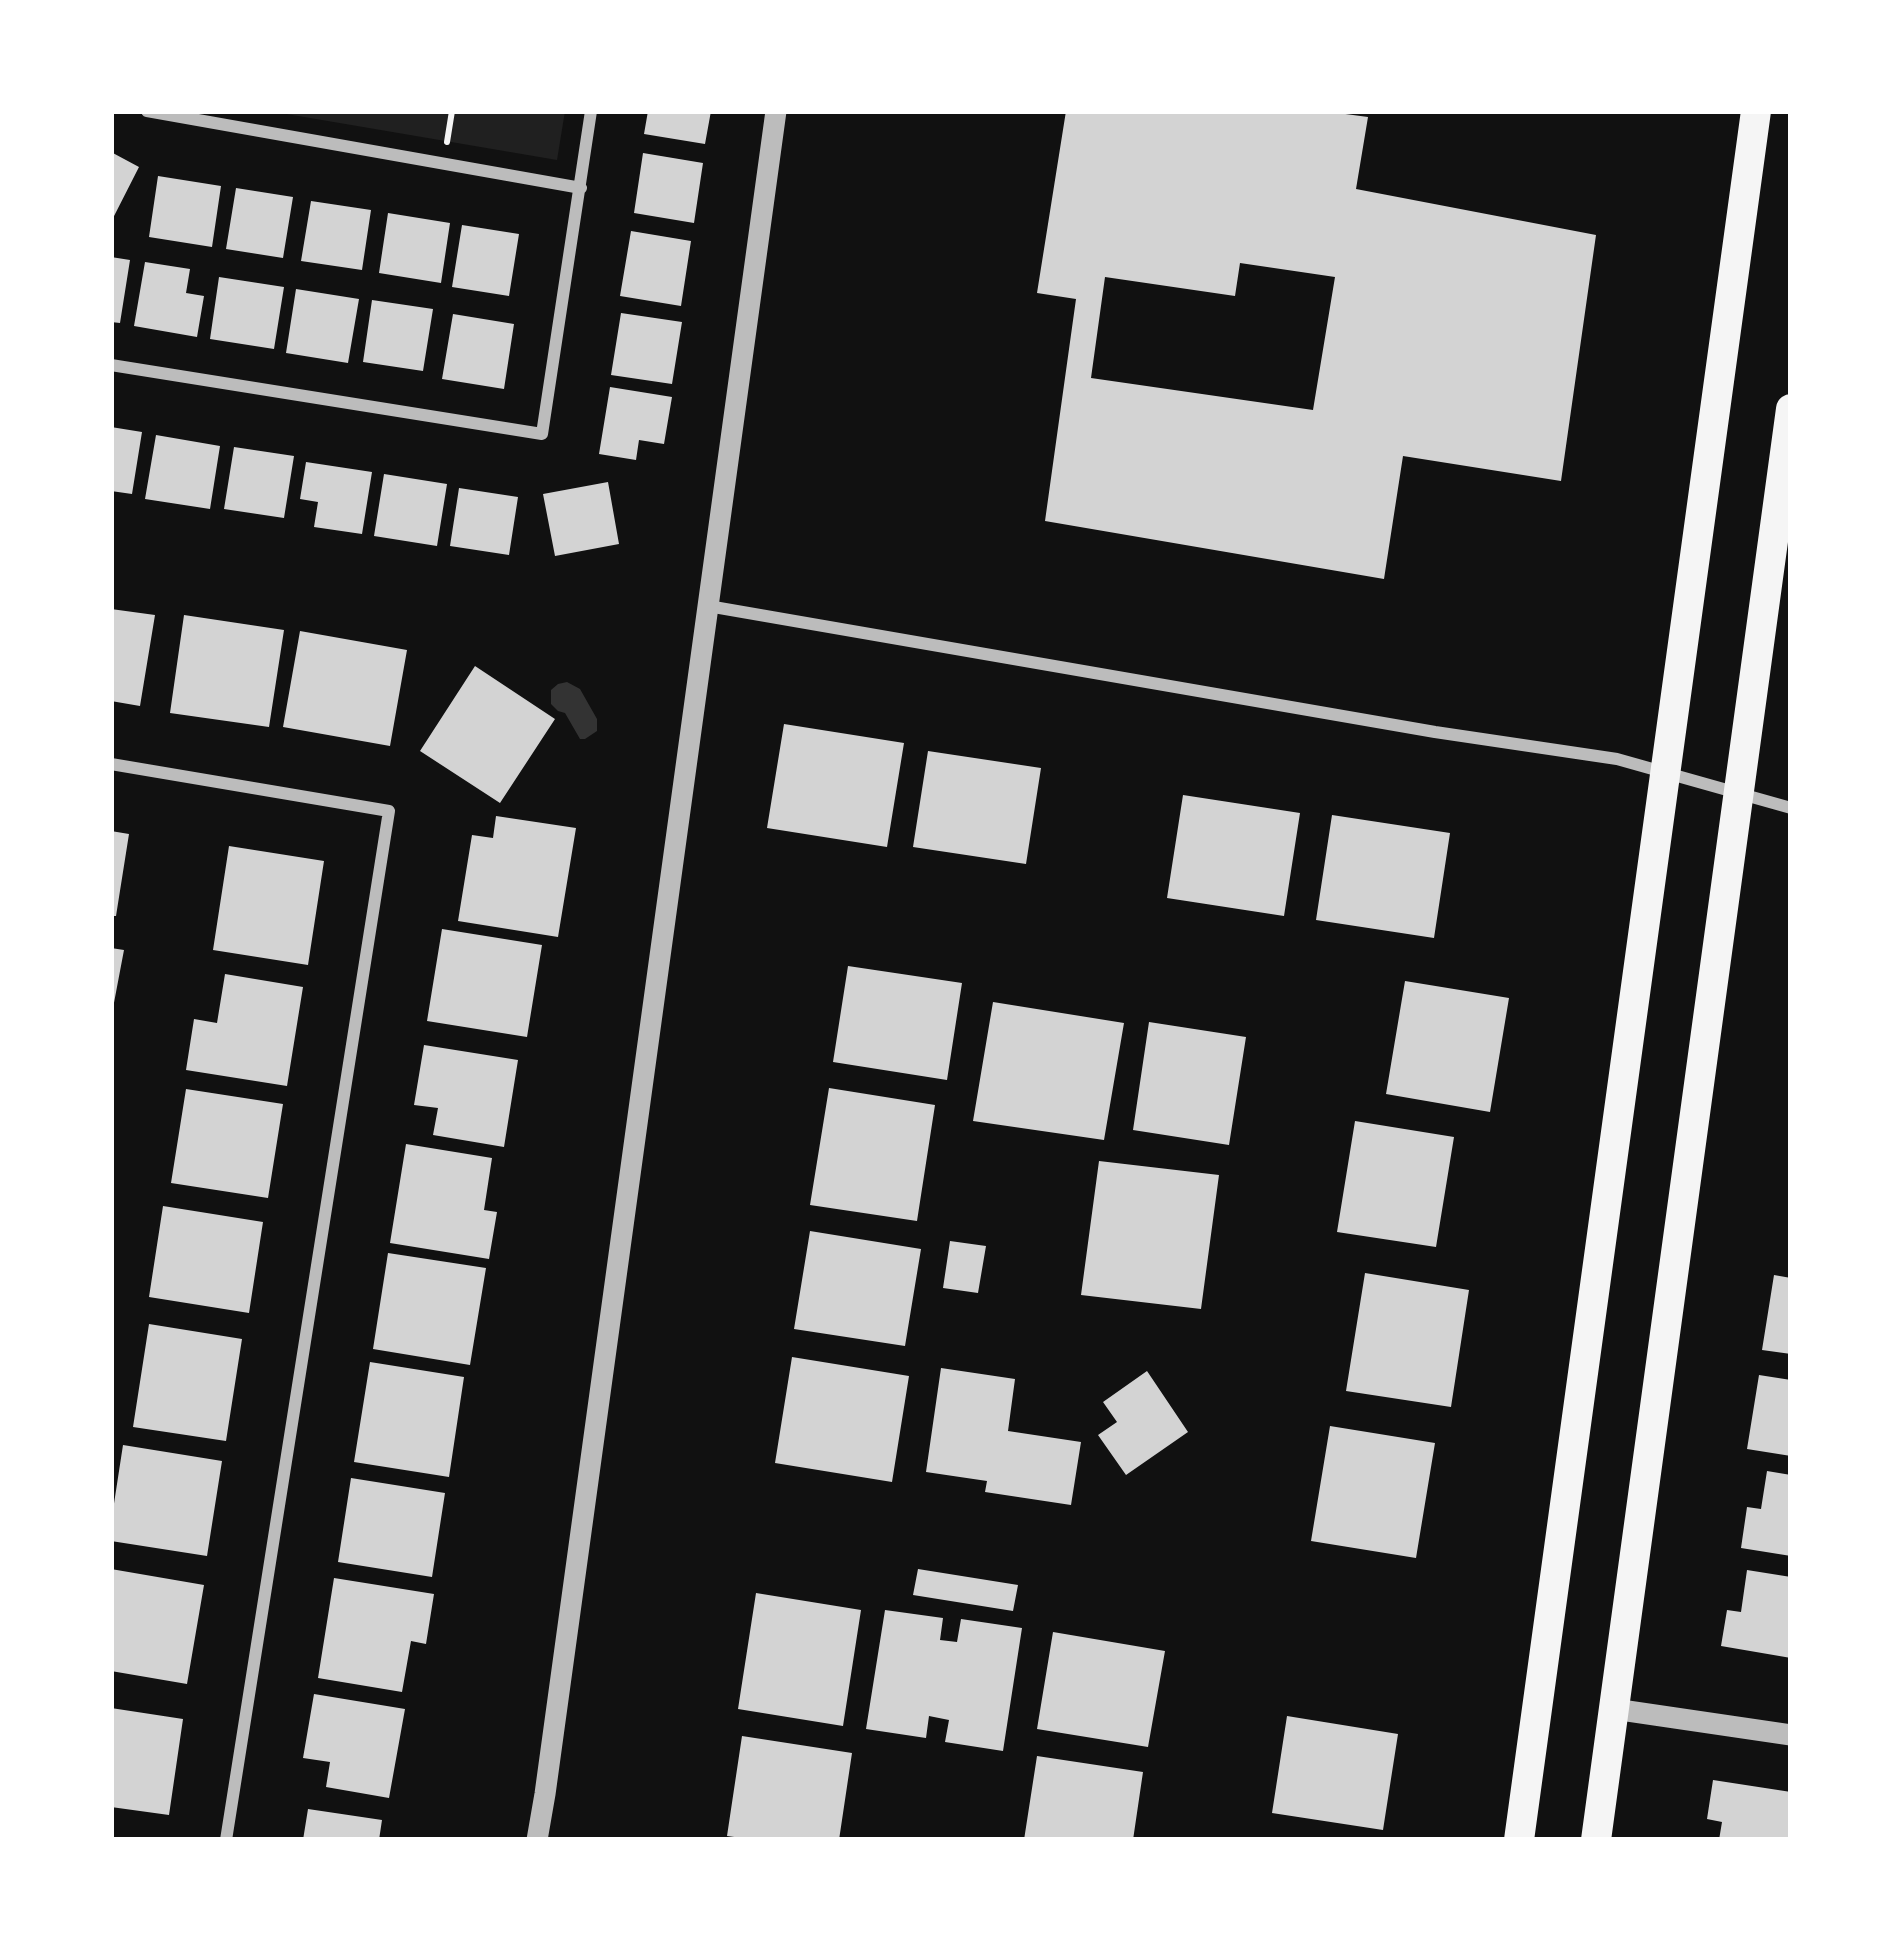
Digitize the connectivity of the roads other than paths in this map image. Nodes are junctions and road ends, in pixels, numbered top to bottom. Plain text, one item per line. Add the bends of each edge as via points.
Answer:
1 (147, 111) edge
2 (591, 111) edge
3 (776, 111) edge
4 (1756, 111) edge
5 (581, 188) junction
6 (111, 365) edge
7 (1791, 409) edge
8 (708, 606) junction
9 (111, 764) edge
10 (1666, 772) junction
11 (1738, 792) junction
12 (1791, 808) edge
13 (1614, 1709) junction
14 (1791, 1735) edge
15 (226, 1840) edge
16 (537, 1840) edge
17 (1519, 1840) edge
18 (1596, 1840) edge

1 - 5 street
2 - 5 street
3 - 8 street
4 - 10 main road
5 - 6 street via 542,434
7 - 11 main road
8 - 10 street
8 - 16 street
9 - 15 street via 389,811
10 - 11 street
10 - 17 main road
11 - 12 street
11 - 13 main road
13 - 14 street
13 - 18 main road

